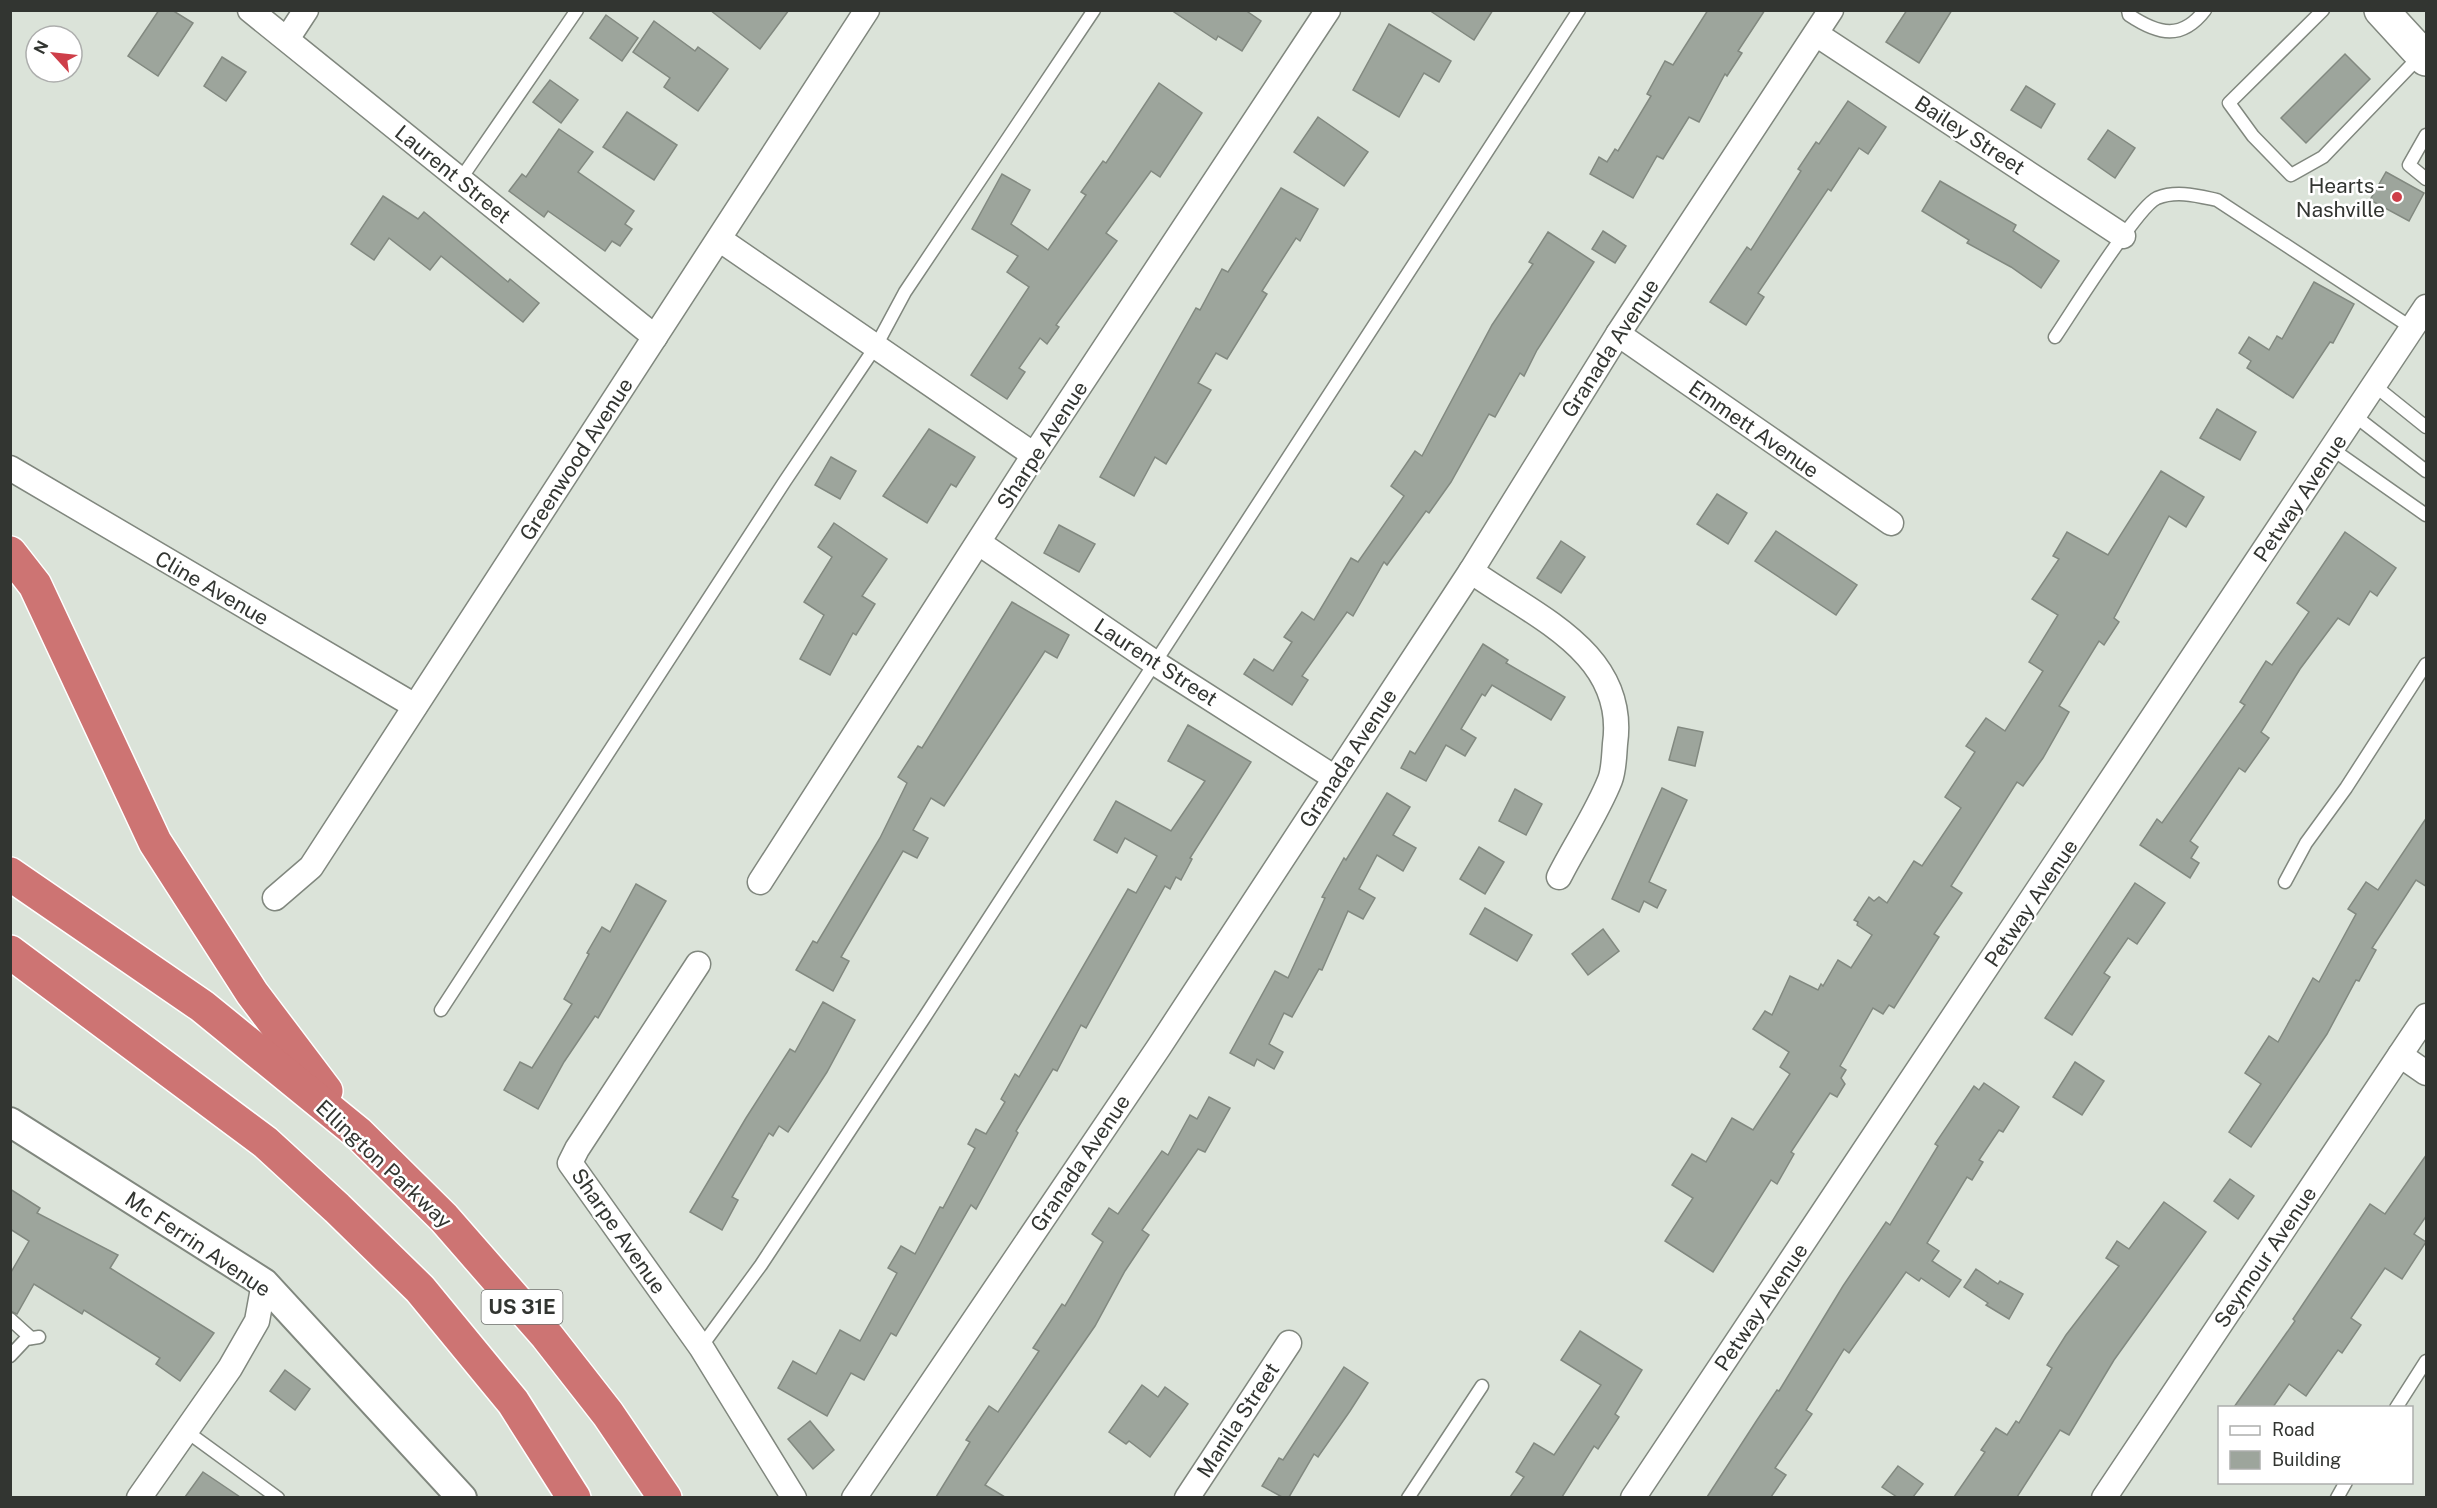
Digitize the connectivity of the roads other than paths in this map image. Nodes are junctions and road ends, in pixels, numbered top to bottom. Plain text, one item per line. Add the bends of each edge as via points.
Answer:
1 (250, 10) edge
2 (306, 10) edge
3 (577, 10) edge
4 (867, 10) edge
5 (1094, 10) edge
6 (1328, 10) edge
7 (1579, 10) edge
8 (1831, 10) edge
9 (2128, 10) edge
10 (2205, 10) edge
11 (2323, 10) edge
12 (2381, 10) edge
13 (1816, 34) junction
14 (287, 39) junction
15 (2424, 57) edge
16 (2427, 135) edge
17 (2427, 179) edge
18 (460, 180) junction
19 (2123, 236) junction
20 (718, 239) junction
21 (2427, 307) edge
22 (2412, 328) junction
23 (1618, 334) junction
24 (655, 337) junction
25 (2055, 337) dead end
26 (876, 346) junction
27 (2375, 386) junction
28 (2355, 416) junction
29 (2427, 427) edge
30 (2332, 449) junction
31 (1034, 455) junction
32 (10, 468) edge
33 (2427, 471) edge
34 (2427, 515) edge
35 (1891, 523) dead end
36 (979, 543) junction
37 (10, 553) edge
38 (1471, 571) junction
39 (1155, 663) junction
40 (2427, 664) edge
41 (415, 706) junction
42 (1335, 778) junction
43 (10, 874) edge
44 (1559, 877) dead end
45 (760, 882) dead end
46 (2285, 882) dead end
47 (275, 898) dead end
48 (19, 959) edge
49 (698, 964) dead end
50 (441, 1010) dead end
51 (2427, 1016) edge
52 (2400, 1055) junction
53 (2427, 1072) edge
54 (10, 1122) edge
55 (358, 1133) junction
56 (264, 1283) junction
57 (10, 1319) edge
58 (1289, 1343) dead end
59 (701, 1347) junction
60 (10, 1356) edge
61 (2427, 1361) edge
62 (1482, 1386) dead end
63 (2397, 1406) edge
64 (186, 1431) junction
65 (2345, 1484) edge
66 (140, 1497) edge
67 (278, 1497) edge
68 (462, 1497) edge
69 (574, 1497) edge
70 (665, 1497) edge
71 (794, 1497) edge
72 (854, 1497) edge
73 (1187, 1497) edge
74 (1408, 1497) edge
75 (1633, 1497) edge
76 (2104, 1497) edge
77 (2337, 1497) edge

1 - 14 street, Laurent Street
2 - 14 street
3 - 18 lane
4 - 20 street, Greenwood Avenue
5 - 26 lane via 905,292
6 - 31 street, Sharpe Avenue
7 - 39 lane
8 - 13 street, Granada Avenue
9 - 10 lane via 2143,25 2162,31 2182,31 2196,23
11 - 15 lane via 2229,103 2253,136 2291,175 2323,157
12 - 15 main road
13 - 19 street, Bailey Street
13 - 23 street, Granada Avenue
14 - 18 street, Laurent Street
16 - 17 lane via 2409,165
18 - 24 street, Laurent Street
19 - 22 lane via 2156,198 2183,193 2217,200
19 - 25 lane
20 - 24 street, Greenwood Avenue
20 - 26 street
21 - 22 street, Petway Avenue
22 - 27 street, Petway Avenue
23 - 35 street, Emmett Avenue
23 - 38 street, Granada Avenue
24 - 41 street, Greenwood Avenue
26 - 31 street
26 - 50 lane
27 - 28 street, Petway Avenue
27 - 29 lane
28 - 30 street, Petway Avenue
28 - 33 lane
30 - 34 lane
30 - 75 street, Petway Avenue
31 - 36 street, Sharpe Avenue
32 - 41 street, Cline Avenue
36 - 39 street, Laurent Street
36 - 45 street, Sharpe Avenue
37 - 55 highway via 35,585 155,842 252,993
38 - 42 street, Granada Avenue
38 - 44 street via 1573,641 1603,672 1615,701 1611,779
39 - 42 street, Laurent Street
39 - 59 lane via 761,1265
40 - 46 lane via 2306,843
41 - 47 street, Greenwood Avenue via 311,867
42 - 72 street, Granada Avenue via 1159,1047
43 - 55 highway, Ellington Parkway / US 31E via 202,1006
48 - 69 highway, US 31E via 265,1142 420,1289 513,1402
49 - 59 street, Sharpe Avenue via 570,1163
51 - 52 street, Seymour Avenue
52 - 53 street
52 - 76 street, Seymour Avenue
54 - 56 street, Mc Ferrin Avenue
55 - 70 highway, Ellington Parkway / US 31E via 444,1218 547,1336 608,1414
56 - 64 street via 257,1322
56 - 68 street, Mc Ferrin Avenue
57 - 60 lane via 35,1338 26,1339
58 - 73 street, Manila Street
59 - 71 street, Sharpe Avenue
61 - 63 lane
62 - 74 lane
64 - 66 street
64 - 67 lane
65 - 77 lane

